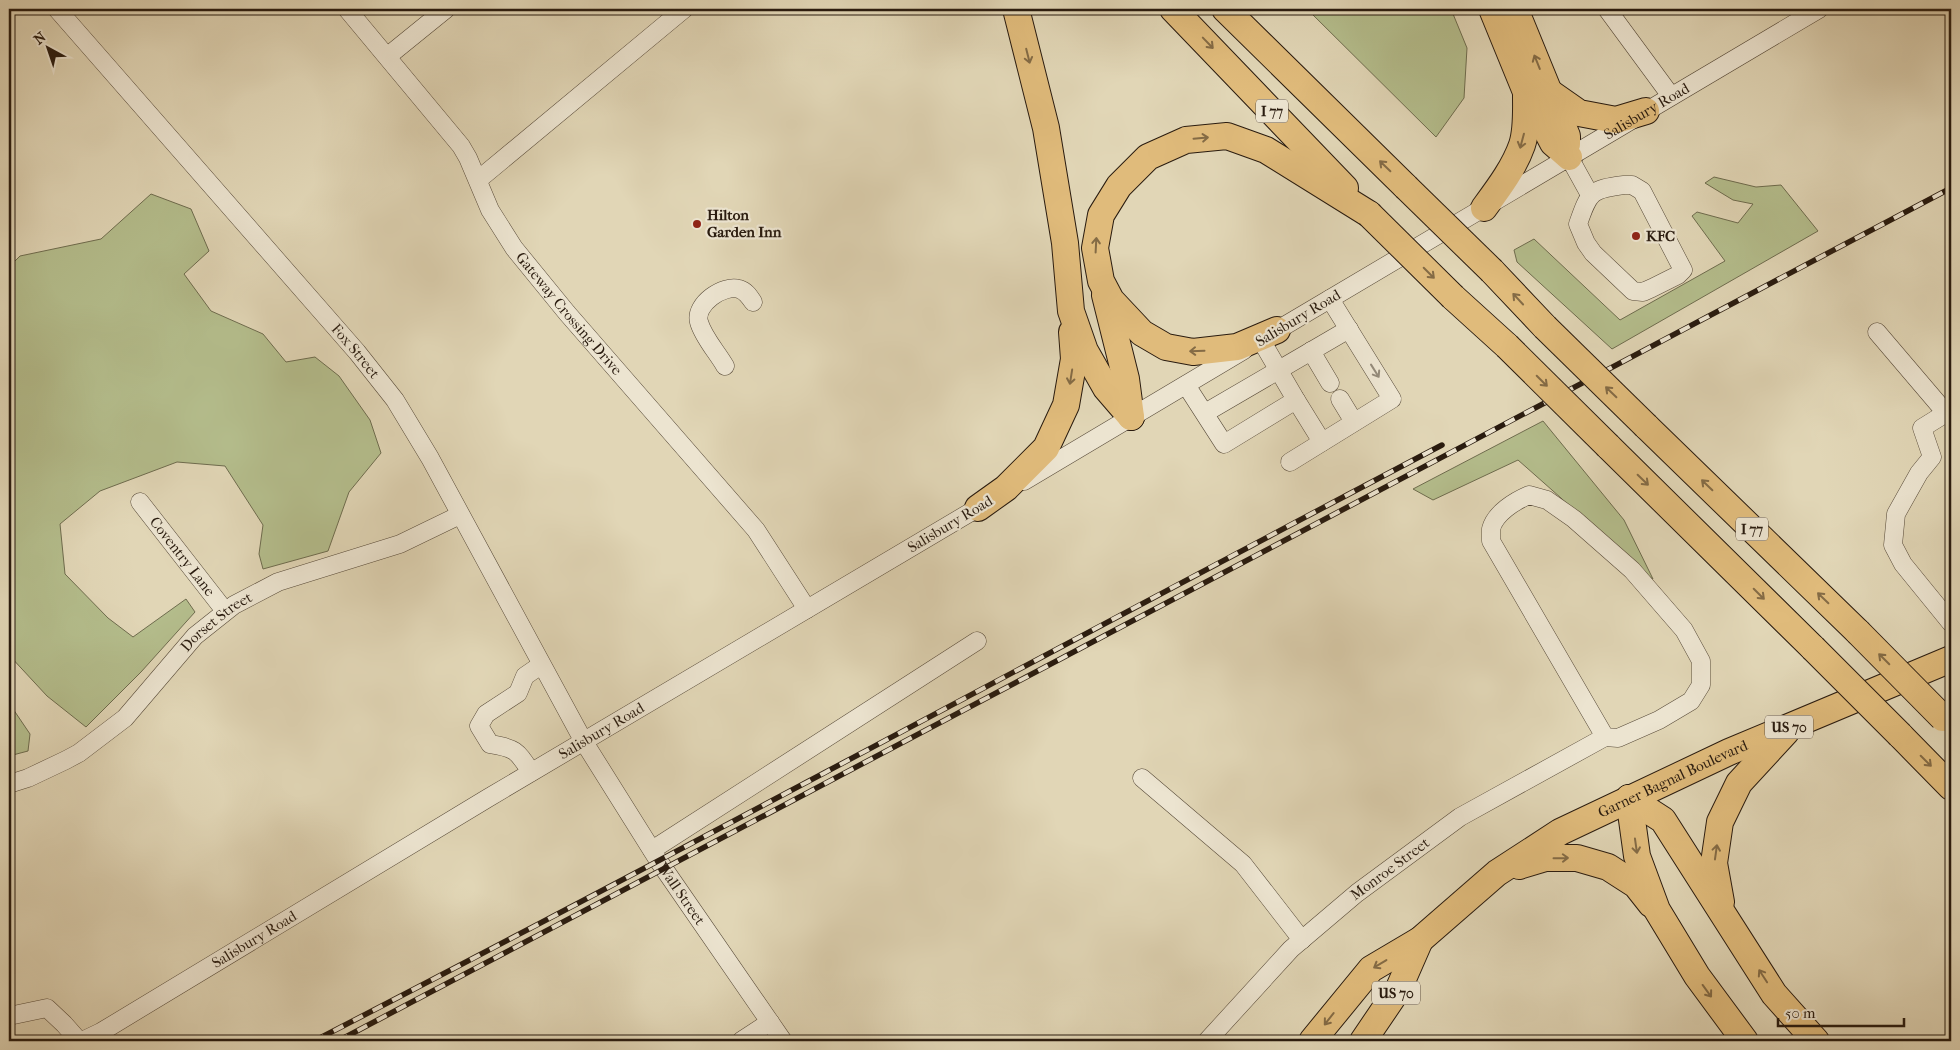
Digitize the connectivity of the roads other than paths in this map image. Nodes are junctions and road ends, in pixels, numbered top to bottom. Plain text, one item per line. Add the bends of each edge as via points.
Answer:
1 (57, 9) edge
2 (347, 9) edge
3 (446, 9) edge
4 (684, 9) edge
5 (1016, 9) edge
6 (1173, 9) edge
7 (1225, 9) edge
8 (1249, 9) edge
9 (1492, 9) edge
10 (1515, 9) edge
11 (1606, 9) edge
12 (1819, 9) edge
13 (388, 56) junction
14 (1538, 92) junction
15 (1671, 96) junction
16 (1646, 111) junction
17 (1363, 145) junction
18 (1569, 157) junction
19 (478, 180) junction
20 (1590, 195) junction
21 (1484, 208) junction
22 (1369, 214) junction
23 (1101, 281) junction
24 (1330, 299) junction
25 (753, 302) dead end
26 (1071, 311) junction
27 (1349, 329) junction
28 (1876, 332) dead end
29 (1269, 335) junction
30 (1311, 351) junction
31 (726, 366) dead end
32 (1279, 370) junction
33 (1330, 383) dead end
34 (1186, 384) junction
35 (1340, 398) dead end
36 (1296, 400) junction
37 (1949, 411) edge
38 (1205, 413) junction
39 (1131, 417) junction
40 (1354, 422) junction
41 (1322, 442) junction
42 (1290, 462) dead end
43 (140, 502) dead end
44 (978, 508) junction
45 (460, 515) junction
46 (807, 609) junction
47 (225, 611) junction
48 (1949, 616) edge
49 (977, 641) dead end
50 (1951, 660) edge
51 (541, 665) junction
52 (1949, 723) edge
53 (1793, 725) junction
54 (1604, 737) junction
55 (584, 742) junction
56 (531, 772) junction
57 (1142, 778) dead end
58 (9, 784) edge
59 (1951, 787) edge
60 (1629, 798) junction
61 (652, 850) junction
62 (1497, 873) junction
63 (1657, 910) junction
64 (1735, 932) junction
65 (1302, 940) junction
66 (1420, 940) junction
67 (9, 1016) edge
68 (770, 1022) junction
69 (81, 1041) edge
70 (741, 1041) edge
71 (783, 1041) edge
72 (1207, 1041) edge
73 (1312, 1041) edge
74 (1363, 1041) edge
75 (1745, 1041) edge
76 (1816, 1041) edge

1 - 45 street, Fox Street via 395,400
2 - 13 street, Gateway Crossing Drive
3 - 13 street
4 - 19 street
5 -> 26 highway via 1046,128 1065,243
6 -> 22 highway, I 77
7 - 17 highway, I 77
8 - 17 highway via 1286,59
9 - 14 highway
14 -> 10 highway
11 - 15 street
12 - 15 street, Salisbury Road
13 - 19 street, Gateway Crossing Drive via 461,146
14 - 16 highway via 1579,113 1616,120
14 - 18 highway via 1567,136
14 -> 21 highway via 1522,145 1504,180
15 - 16 street, Salisbury Road
16 - 18 street, Salisbury Road
52 -> 17 highway, I 77, bridge
18 - 20 street
18 - 21 street, Salisbury Road
19 - 46 street, Gateway Crossing Drive via 490,210 514,248 756,530
20 - 20 street via 1578,224 1580,233 1593,253 1633,291 1643,292 1682,272 1642,190 1624,185 1603,188
21 - 24 street, Salisbury Road
23 -> 22 highway via 1095,248 1101,215 1119,186 1148,157 1186,140 1227,136 1266,150
22 -> 59 highway, I 77, bridge via 1507,346
29 -> 23 highway via 1237,347 1193,352 1166,346 1142,333 1111,300
23 - 39 highway via 1126,378
24 - 27 street
24 - 29 street, Salisbury Road
25 - 31 street via 742,290 729,288 705,302 700,309 699,322
26 - 39 highway via 1085,351 1106,388
26 -> 44 highway via 1074,359 1066,406 1046,448 1006,488
27 - 30 street
27 -> 40 street via 1392,399
28 - 37 street
29 - 32 street
29 - 34 street, Salisbury Road
30 - 32 street
30 - 33 street
32 - 36 street
32 - 38 street
34 - 38 street
34 - 39 street, Salisbury Road
35 - 40 street
36 - 38 street via 1224,444
36 - 41 street
37 - 48 street via 1922,428 1932,457 1896,514 1893,545 1903,564
39 - 44 street, Salisbury Road
40 - 41 street
41 - 42 street
43 - 47 street, Coventry Lane
44 - 46 street, Salisbury Road
45 - 47 street, Dorset Street via 400,544 278,582
45 - 51 street, Fox Street
46 - 55 street, Salisbury Road
47 - 58 street, Dorset Street via 195,636 125,718 80,753
49 - 61 street
50 - 53 highway, Garner Bagnal Boulevard / US 70
51 - 55 street, Fox Street
51 - 56 street via 525,676 518,693 486,714 479,726 490,744 508,747 518,753
53 - 60 highway, Garner Bagnal Boulevard / US 70
64 -> 53 highway via 1720,902 1714,863 1720,822 1739,783
54 - 54 street via 1491,541 1491,528 1499,516 1515,501 1529,495 1547,500 1574,519 1632,570 1684,630 1701,661 1701,685 1691,701 1618,738
54 - 65 street, Monroe Street via 1460,817 1357,893
55 - 56 street, Salisbury Road
55 - 61 street, Wall Street
56 - 69 street, Salisbury Road via 117,1023
57 - 65 street via 1243,864
60 - 62 highway, Garner Bagnal Boulevard / US 70 via 1560,832
60 -> 63 highway via 1637,856
60 - 64 highway via 1663,820
61 - 68 street, Wall Street
62 -> 63 highway via 1545,858 1577,858 1608,867 1636,885
62 - 66 highway, Garner Bagnal Boulevard / US 70
63 -> 75 highway via 1696,976
76 -> 64 highway via 1774,994
65 - 72 street, Monroe Street
66 -> 73 highway, Garner Bagnal Boulevard / US 70 via 1372,969
66 - 74 highway, Garner Bagnal Boulevard / US 70 via 1399,988
67 - 69 street via 47,1008
68 - 70 street
68 - 71 street, Wall Street

